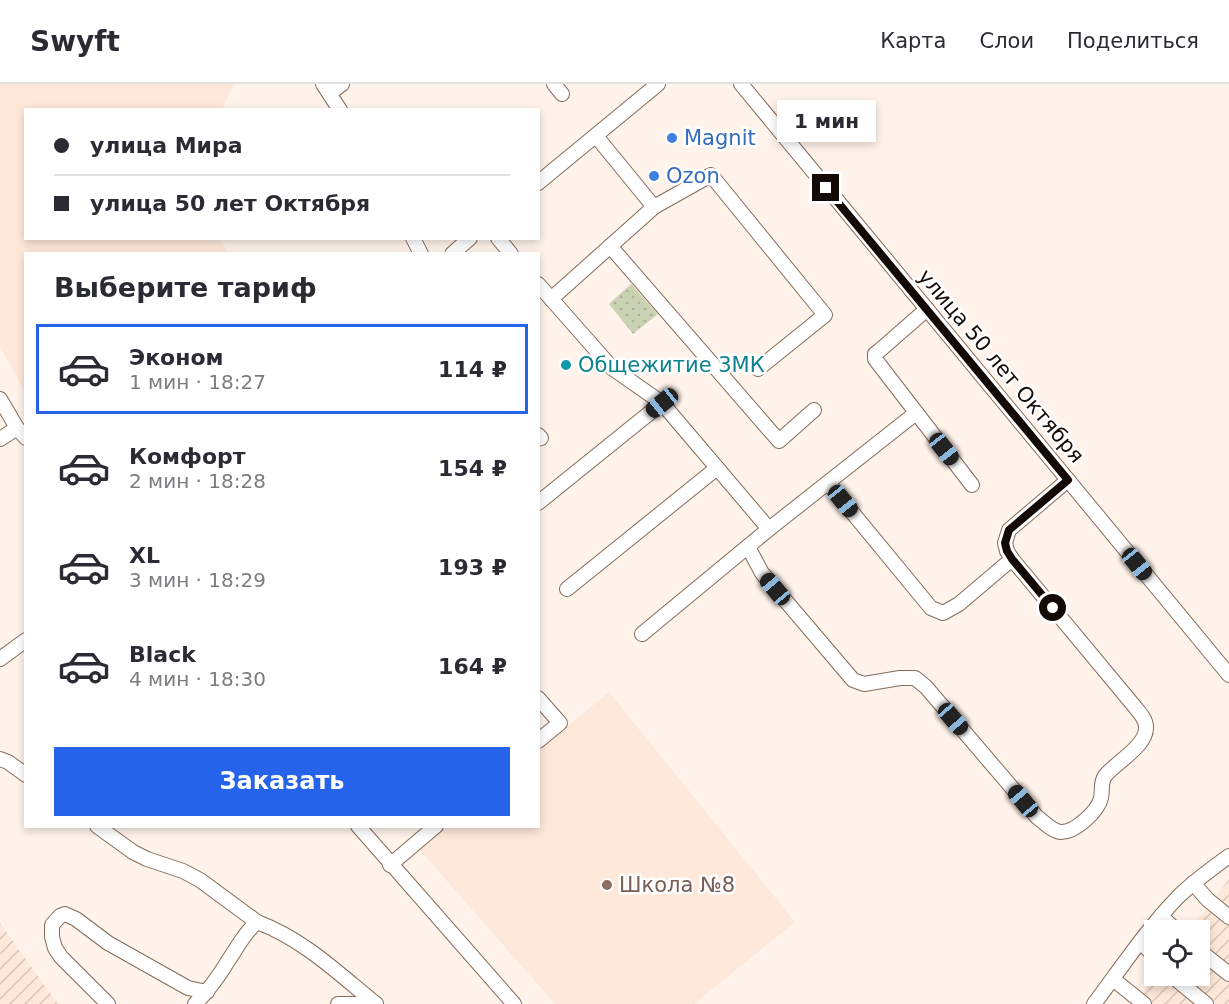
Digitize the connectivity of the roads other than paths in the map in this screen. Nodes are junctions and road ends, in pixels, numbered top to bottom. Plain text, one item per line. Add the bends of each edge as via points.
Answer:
1 (342, 84) edge
2 (658, 84) edge
3 (741, 84) edge
4 (327, 89) edge
5 (643, 89) edge
6 (339, 108) edge
7 (596, 136) junction
8 (540, 181) edge
9 (654, 207) junction
10 (468, 240) edge
11 (500, 240) edge
12 (610, 246) junction
13 (454, 252) edge
14 (509, 252) edge
15 (540, 286) edge
16 (551, 299) junction
17 (927, 309) junction
18 (758, 369) dead end
19 (0, 399) edge
20 (662, 403) junction
21 (814, 410) dead end
22 (915, 413) junction
23 (21, 433) edge
24 (0, 439) edge
25 (717, 468) junction
26 (1068, 480) junction
27 (828, 483) junction
28 (972, 485) dead end
29 (540, 501) edge
30 (769, 529) junction
31 (748, 547) junction
32 (1012, 559) junction
33 (567, 589) dead end
34 (642, 634) dead end
35 (24, 641) edge
36 (0, 659) edge
37 (1229, 675) edge
38 (540, 700) edge
39 (540, 739) edge
40 (0, 759) edge
41 (24, 774) edge
42 (100, 828) edge
43 (360, 828) edge
44 (434, 828) edge
45 (1229, 856) edge
46 (390, 865) junction
47 (1193, 883) junction
48 (1161, 916) junction
49 (1229, 917) edge
50 (1165, 920) edge
51 (257, 922) junction
52 (1141, 942) junction
53 (1144, 945) edge
54 (1210, 959) edge
55 (1229, 974) edge
56 (1113, 979) junction
57 (1184, 986) edge
58 (207, 992) junction
59 (108, 1004) edge
60 (195, 1004) edge
61 (338, 1004) edge
62 (376, 1004) edge
63 (514, 1004) edge
64 (1094, 1004) edge
65 (1144, 1004) edge
66 (1206, 1004) edge

1 - 4 street
2 - 5 street
3 - 17 street, улица 50 лет Октября
4 - 6 street
5 - 7 street
7 - 8 street
7 - 9 street
9 - 12 street
9 - 18 street via 711,175 825,315
10 - 13 street
11 - 14 street
12 - 16 street
12 - 21 street via 779,441
15 - 16 street
16 - 20 street via 612,368
17 - 22 street via 875,354
17 - 26 street, улица 50 лет Октября
19 - 23 street
20 - 25 street
20 - 29 street
22 - 27 street
22 - 28 street
23 - 24 street
25 - 30 street
25 - 33 street
26 - 32 street via 1009,530 1005,543
26 - 37 street, улица 50 лет Октября
27 - 30 street
27 - 32 street via 931,608 943,613
30 - 31 street
31 - 32 street via 762,573 853,680 864,684 915,678 1037,817 1060,832 1070,830 1097,808 1102,781 1138,745 1146,727 1135,706
31 - 34 street
35 - 36 street
38 - 39 street via 560,723
40 - 41 street
42 - 51 street via 133,852 200,880
43 - 46 street
44 - 46 street
45 - 47 street
46 - 63 street
47 - 48 street
47 - 49 street
48 - 50 street
48 - 52 street
51 - 58 street via 249,928
51 - 62 street via 309,949
52 - 53 street
52 - 56 street
54 - 55 street
56 - 64 street
56 - 65 street
57 - 66 street
58 - 59 street via 188,988 108,943 76,919 60,916 52,925 55,948
58 - 60 street
61 - 62 street

